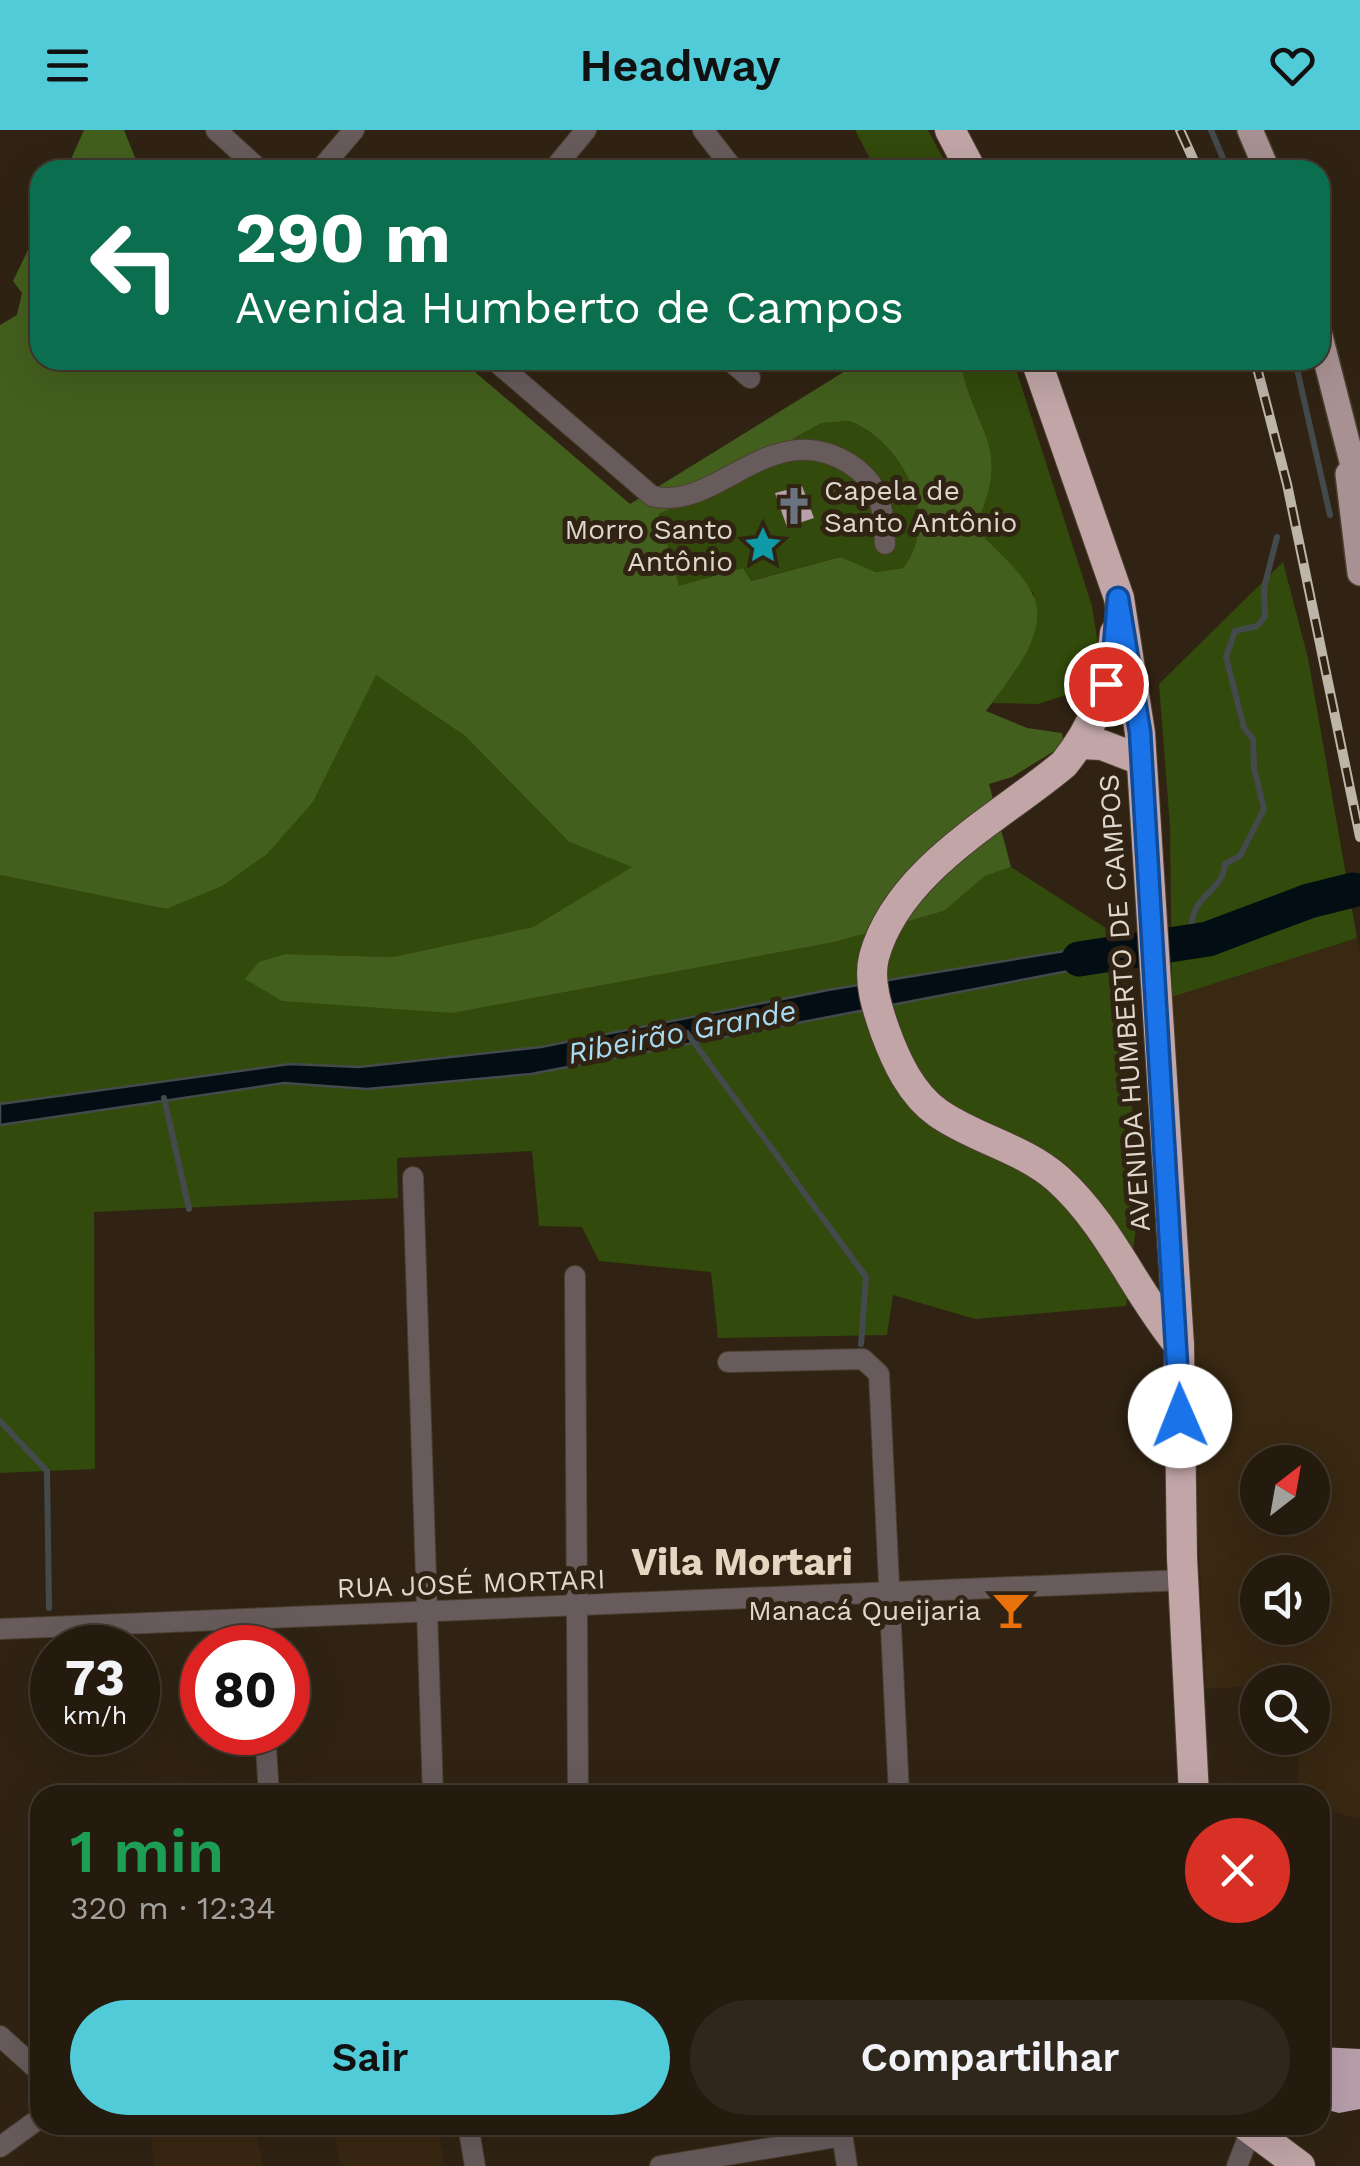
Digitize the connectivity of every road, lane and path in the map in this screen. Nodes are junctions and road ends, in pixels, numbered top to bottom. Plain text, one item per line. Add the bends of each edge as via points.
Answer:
1 (216, 130) edge
2 (354, 130) edge
3 (586, 130) edge
4 (704, 130) edge
5 (950, 130) edge
6 (1250, 130) edge
7 (249, 160) edge
8 (328, 160) edge
9 (560, 160) edge
10 (726, 160) edge
11 (966, 160) edge
12 (1263, 160) edge
13 (506, 370) edge
14 (741, 370) edge
15 (1039, 370) edge
16 (1328, 370) edge
17 (750, 378) dead end
18 (1347, 454) junction
19 (1360, 493) edge
20 (885, 544) dead end
21 (1360, 573) edge
22 (1118, 598) junction
23 (1080, 744) junction
24 (1141, 760) junction
25 (413, 1178) dead end
26 (576, 1276) dead end
27 (1179, 1345) junction
28 (728, 1362) dead end
29 (1184, 1580) junction
30 (892, 1593) junction
31 (576, 1608) junction
32 (425, 1612) junction
33 (258, 1619) junction
34 (258, 1625) edge
35 (0, 1629) edge
36 (266, 1755) edge
37 (268, 1785) edge
38 (433, 1785) edge
39 (578, 1785) edge
40 (899, 1785) edge
41 (1194, 1785) edge
42 (0, 2036) edge
43 (30, 2063) edge
44 (30, 2125) edge
45 (469, 2135) edge
46 (821, 2135) edge
47 (843, 2135) edge
48 (1246, 2135) edge
49 (1258, 2135) edge
50 (0, 2147) edge
51 (474, 2166) edge
52 (660, 2166) edge
53 (848, 2166) edge
54 (1236, 2166) edge
55 (1300, 2166) edge

1 - 7 street
2 - 8 street
3 - 9 street
4 - 10 street
5 - 11 highway
6 - 12 main road
13 - 20 street via 652,496 681,496 778,452 815,450 838,457 876,487
14 - 17 street
15 - 22 highway, AVENIDA HUMBERTO DE CAMPOS
16 - 18 main road
18 - 19 main road
18 - 21 main road
22 - 23 highway, AVENIDA HUMBERTO DE CAMPOS via 1113,659
22 - 24 highway, AVENIDA HUMBERTO DE CAMPOS
23 - 24 highway
23 - 27 highway, AVENIDA HUMBERTO DE CAMPOS via 1054,773 923,877 896,910 874,959 873,989 896,1060 936,1112 1057,1178 1094,1217
24 - 27 highway, AVENIDA HUMBERTO DE CAMPOS
25 - 32 street
26 - 31 street
27 - 29 highway, AVENIDA HUMBERTO DE CAMPOS
28 - 30 street via 864,1359 876,1367
29 - 30 street, RUA JOSÉ MORTARI
29 - 41 highway, AVENIDA HUMBERTO DE CAMPOS
30 - 31 street, RUA JOSÉ MORTARI
30 - 40 street
31 - 32 street, RUA JOSÉ MORTARI
31 - 39 street
32 - 33 street, RUA JOSÉ MORTARI
32 - 38 street
33 - 34 street
33 - 35 street, RUA JOSÉ MORTARI
36 - 37 street
42 - 43 street
44 - 50 street
45 - 51 street
46 - 52 street
47 - 53 street
48 - 54 street
49 - 55 highway

